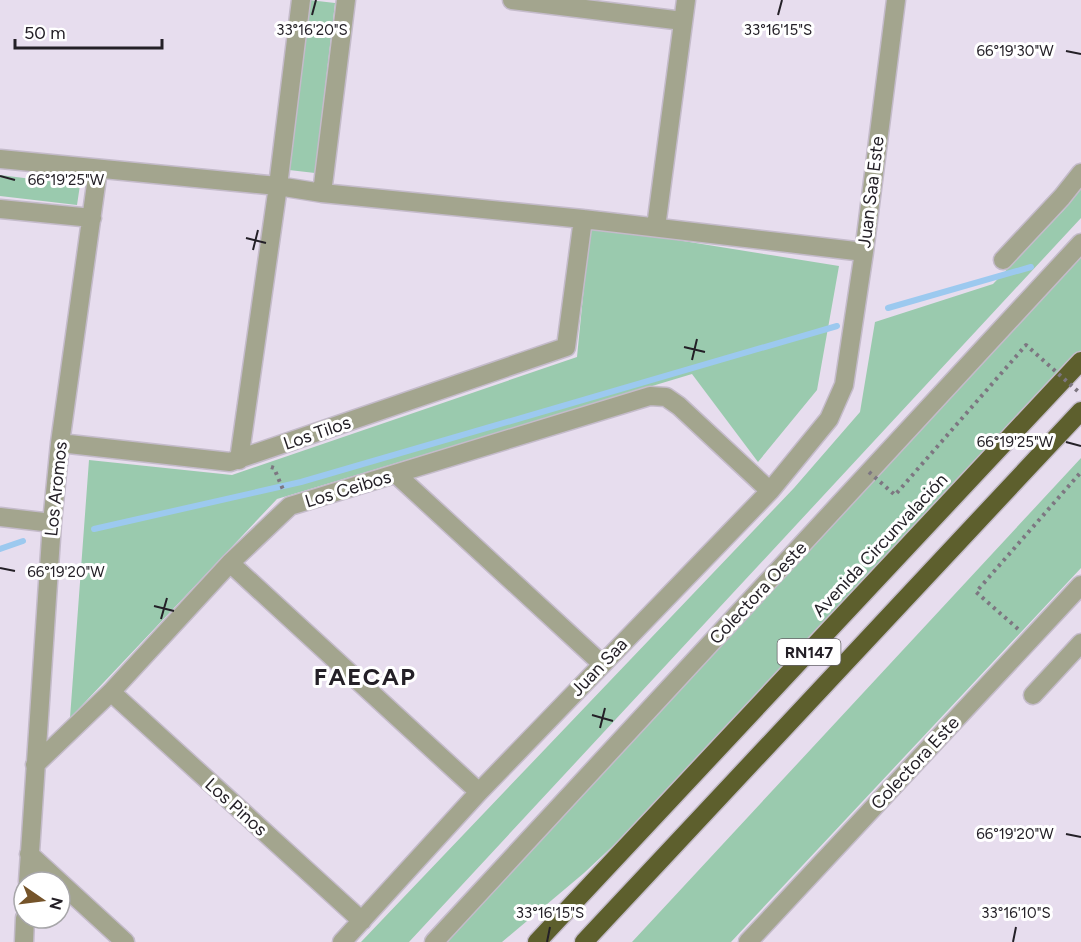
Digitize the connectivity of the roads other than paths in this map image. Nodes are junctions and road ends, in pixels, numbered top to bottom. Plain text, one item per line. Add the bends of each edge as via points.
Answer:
1 (301, 0) edge
2 (346, 0) edge
3 (512, 0) edge
4 (686, 0) edge
5 (896, 0) edge
6 (683, 21) junction
7 (0, 159) edge
8 (98, 170) junction
9 (1081, 173) edge
10 (278, 186) junction
11 (322, 193) junction
12 (0, 209) edge
13 (92, 218) junction
14 (583, 219) junction
15 (656, 227) junction
16 (1081, 243) edge
17 (864, 252) junction
18 (1003, 260) dead end
19 (1081, 361) edge
20 (844, 385) joint
21 (1081, 411) edge
22 (60, 443) junction
23 (239, 460) junction
24 (397, 474) junction
25 (770, 491) junction
26 (0, 518) edge
27 (52, 523) junction
28 (230, 563) junction
29 (1081, 585) edge
30 (1081, 643) edge
31 (602, 664) junction
32 (111, 692) junction
33 (1033, 695) dead end
34 (35, 765) junction
35 (479, 792) junction
36 (30, 854) junction
37 (29, 870) edge
38 (558, 920) junction
39 (362, 921) junction
40 (125, 942) edge
41 (342, 942) edge
42 (434, 942) edge
43 (525, 942) edge
44 (537, 942) edge
45 (584, 942) edge
46 (748, 942) edge

1 - 10 street
2 - 11 street
3 - 6 street
4 - 6 street
5 - 17 street, Juan Saa Este
6 - 15 street
7 - 8 street
8 - 10 street
8 - 13 street, Los Aromos
9 - 18 street
10 - 11 street
10 - 23 street
11 - 14 street
12 - 13 street
13 - 22 street, Los Aromos
14 - 15 street
14 - 23 street, Los Tilos via 566,347
15 - 17 street
16 - 42 street, Colectora Oeste
17 - 20 street, Juan Saa Este
19 - 38 highway, Avenida Circunvalación / RN147
20 - 25 street, Juan Saa via 829,419
21 - 45 highway, RN147
22 - 23 street, Los Tilos
22 - 27 street, Los Aromos
24 - 25 street, Los Ceibos via 650,396 666,397 679,406
24 - 28 street, Los Ceibos via 290,506
24 - 31 street
25 - 31 street, Juan Saa
26 - 27 street
27 - 34 street, Los Aromos
28 - 32 street, Los Ceibos
28 - 35 street
29 - 46 street, Colectora Este
30 - 33 street
31 - 35 street, Juan Saa
32 - 34 street, Los Ceibos
32 - 39 street, Los Pinos
34 - 36 street, Los Aromos
35 - 39 street, Juan Saa
36 - 37 street, Los Aromos
36 - 40 street
38 - 43 highway
38 - 44 highway, Avenida Circunvalación / RN147
39 - 41 street, Juan Saa

